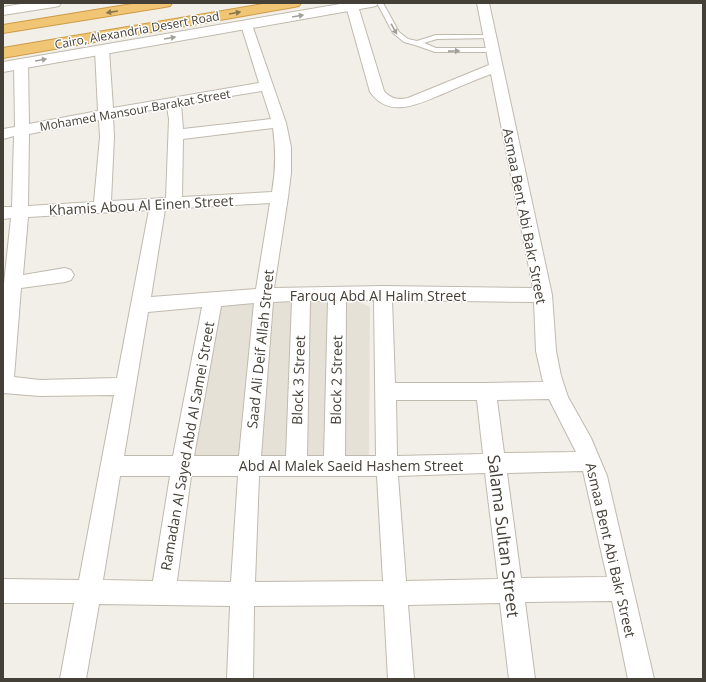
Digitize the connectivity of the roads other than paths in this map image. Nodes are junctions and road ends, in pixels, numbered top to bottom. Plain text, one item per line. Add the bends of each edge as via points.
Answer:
1 (54, 3) edge
2 (163, 3) edge
3 (294, 3) edge
4 (371, 3) edge
5 (380, 3) edge
6 (483, 3) edge
7 (33, 5) edge
8 (352, 6) junction
9 (10, 8) edge
10 (247, 25) junction
11 (3, 29) edge
12 (417, 43) junction
13 (102, 50) junction
14 (492, 51) junction
15 (3, 53) edge
16 (21, 64) junction
17 (3, 67) edge
18 (267, 86) junction
19 (174, 101) junction
20 (107, 114) junction
21 (279, 123) junction
22 (22, 130) junction
23 (3, 134) edge
24 (176, 135) junction
25 (280, 196) junction
26 (166, 204) junction
27 (102, 208) junction
28 (20, 212) junction
29 (3, 213) edge
30 (66, 275) dead end
31 (13, 283) junction
32 (383, 293) junction
33 (337, 294) junction
34 (301, 295) junction
35 (543, 295) junction
36 (264, 296) junction
37 (212, 299) junction
38 (142, 305) junction
39 (3, 385) edge
40 (125, 386) junction
41 (555, 390) junction
42 (385, 391) junction
43 (486, 392) junction
44 (591, 461) junction
45 (495, 464) junction
46 (112, 466) junction
47 (182, 466) junction
48 (249, 466) junction
49 (296, 466) junction
50 (334, 466) junction
51 (387, 466) junction
52 (620, 589) junction
53 (511, 590) junction
54 (90, 591) junction
55 (3, 592) edge
56 (163, 592) junction
57 (242, 594) junction
58 (395, 594) junction
59 (73, 679) edge
60 (240, 679) edge
61 (401, 679) edge
62 (522, 679) edge
63 (641, 679) edge

1 - 7 street
2 -> 11 highway, Cairo, Alexandria Desert Road
15 -> 3 highway, Cairo, Alexandria Desert Road
4 - 8 street
5 -> 12 lane via 398,36
6 - 14 street, Asmaa Bent Abi Bakr Street
7 - 9 street
10 -> 8 street
8 - 14 street via 377,92 384,100 399,104 413,101
13 -> 10 street
10 - 18 street, Saad Ali Deif Allah Street
12 -> 14 lane via 435,50
12 - 14 lane via 436,37
16 -> 13 street
13 - 20 street
14 - 35 street, Asmaa Bent Abi Bakr Street
16 - 17 street
16 - 22 street
18 - 19 street, Mohamed Mansour Barakat Street
18 - 21 street, Saad Ali Deif Allah Street
19 - 20 street, Mohamed Mansour Barakat Street
19 - 24 street
20 - 22 street, Mohamed Mansour Barakat Street
20 - 27 street
21 - 24 street
21 - 25 street, Saad Ali Deif Allah Street via 283,147
22 - 23 street, Mohamed Mansour Barakat Street
22 - 28 street
24 - 26 street
25 - 26 street, Khamis Abou Al Einen Street
25 - 36 street, Saad Ali Deif Allah Street
26 - 27 street, Khamis Abou Al Einen Street
26 - 38 street
27 - 28 street, Khamis Abou Al Einen Street
28 - 29 street, Khamis Abou Al Einen Street
28 - 31 street
30 - 31 street
31 - 39 street
32 - 33 street, Farouq Abd Al Halim Street
32 - 35 street, Farouq Abd Al Halim Street
32 - 42 street
33 - 34 street, Farouq Abd Al Halim Street
33 - 50 street, Block 2 Street
34 - 36 street, Farouq Abd Al Halim Street
34 - 49 street, Block 3 Street
35 - 41 street, Asmaa Bent Abi Bakr Street via 546,350
36 - 37 street, Farouq Abd Al Halim Street
36 - 48 street, Saad Ali Deif Allah Street
37 - 38 street, Farouq Abd Al Halim Street
37 - 47 street, Ramadan Al Sayed Abd Al Samei Street
38 - 40 street
39 - 40 street via 40,388
40 - 46 street
41 - 43 street
41 - 44 street, Asmaa Bent Abi Bakr Street
42 - 43 street
42 - 51 street
43 - 45 street, Salama Sultan Street
44 - 45 street, Abd Al Malek Saeid Hashem Street
44 - 52 street, Asmaa Bent Abi Bakr Street
45 - 51 street, Abd Al Malek Saeid Hashem Street
45 - 53 street, Salama Sultan Street
46 - 47 street, Abd Al Malek Saeid Hashem Street
46 - 54 street
47 - 48 street, Abd Al Malek Saeid Hashem Street
47 - 56 street, Ramadan Al Sayed Abd Al Samei Street
48 - 49 street, Abd Al Malek Saeid Hashem Street
48 - 57 street, Saad Ali Deif Allah Street
49 - 50 street, Abd Al Malek Saeid Hashem Street
50 - 51 street, Abd Al Malek Saeid Hashem Street
51 - 58 street
52 - 53 street
52 - 63 street, Asmaa Bent Abi Bakr Street
53 - 58 street
53 - 62 street, Salama Sultan Street
54 - 55 street
54 - 56 street
54 - 59 street
56 - 57 street
57 - 58 street
57 - 60 street, Saad Ali Deif Allah Street
58 - 61 street

